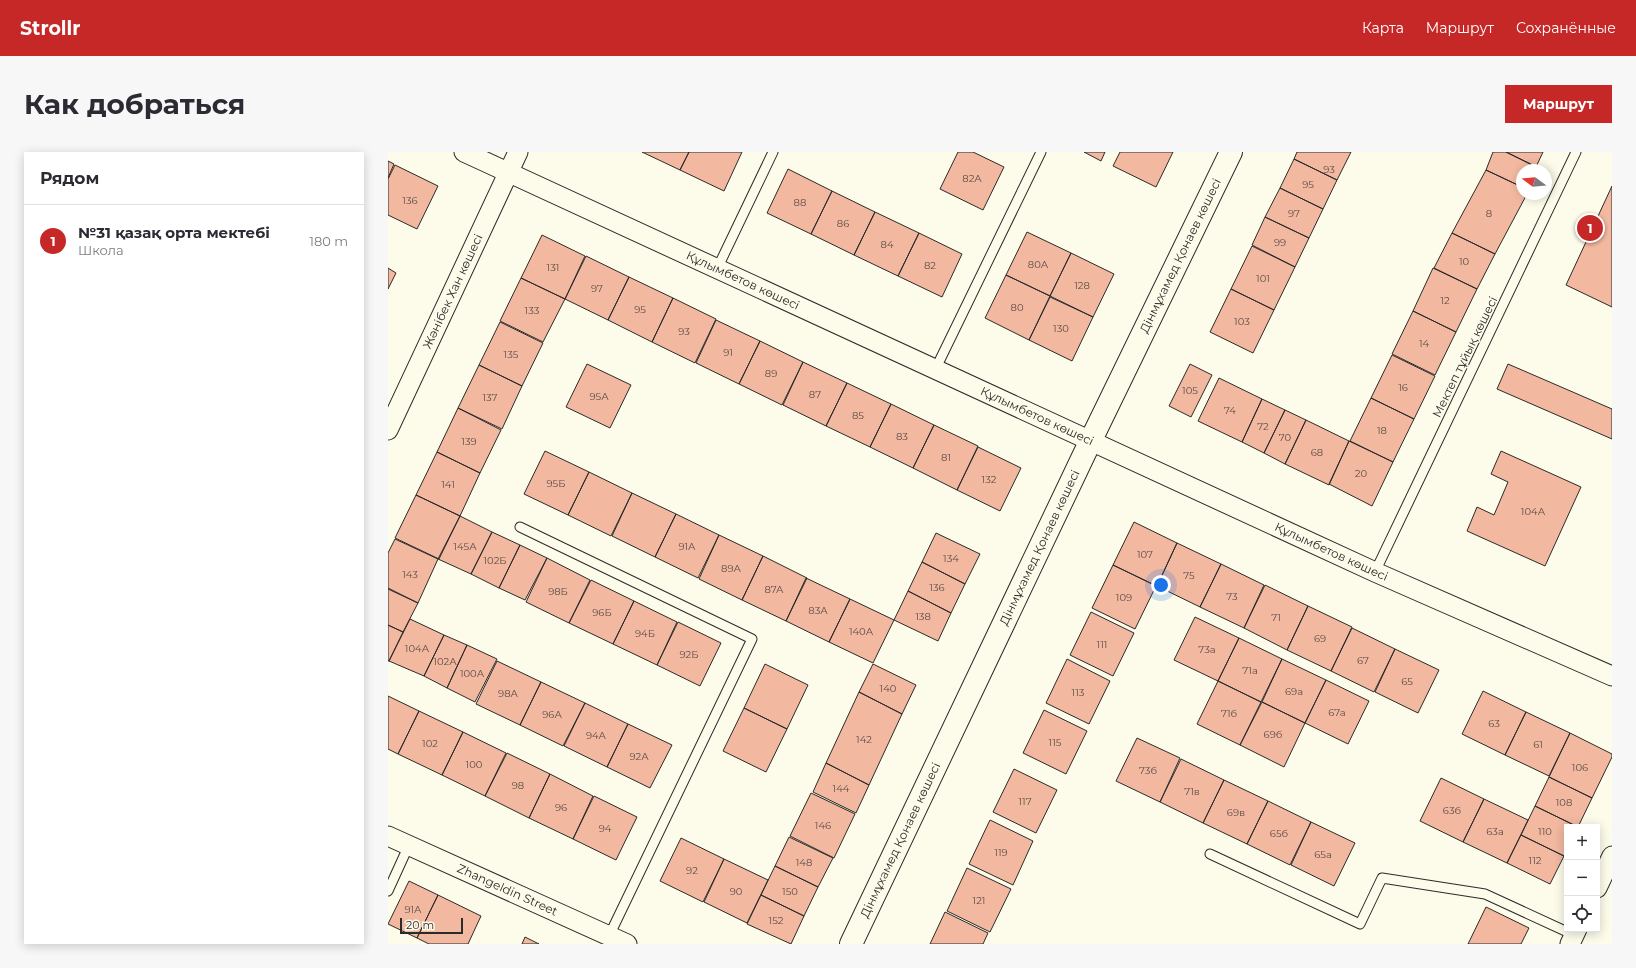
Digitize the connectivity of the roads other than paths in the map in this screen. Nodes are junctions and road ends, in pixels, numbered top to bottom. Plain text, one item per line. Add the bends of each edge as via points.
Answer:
1 (464, 152) edge
2 (518, 152) edge
3 (773, 152) edge
4 (1041, 152) edge
5 (1231, 152) edge
6 (1576, 152) edge
7 (508, 172) junction
8 (717, 269) junction
9 (935, 370) junction
10 (388, 430) edge
11 (1090, 442) junction
12 (520, 527) dead end
13 (1375, 572) junction
14 (1612, 676) edge
15 (388, 836) edge
16 (409, 845) junction
17 (1210, 854) dead end
18 (1612, 856) edge
19 (1600, 882) edge
20 (388, 891) edge
21 (609, 936) junction
22 (1574, 936) edge
23 (627, 944) edge
24 (851, 944) edge

1 - 7 street, Құлымбетов көшесі
2 - 7 street, Жәнібек Хан көшесі
3 - 8 lane
4 - 9 lane
5 - 11 street, Дінмұхамед Қонаев көшесі
6 - 13 lane, Мектеп тұйық көшесі
7 - 8 street, Құлымбетов көшесі
7 - 10 street, Жәнібек Хан көшесі
8 - 9 street, Құлымбетов көшесі
9 - 11 street, Құлымбетов көшесі
11 - 13 street, Құлымбетов көшесі
11 - 24 street, Дінмұхамед Қонаев көшесі
12 - 21 lane via 752,639
13 - 14 street, Құлымбетов көшесі
15 - 16 street, Zhangeldin Street
16 - 20 lane
16 - 21 street, Zhangeldin Street
17 - 22 lane via 1360,924 1382,878 1485,894
18 - 19 street
21 - 23 street, Zhangeldin Street

